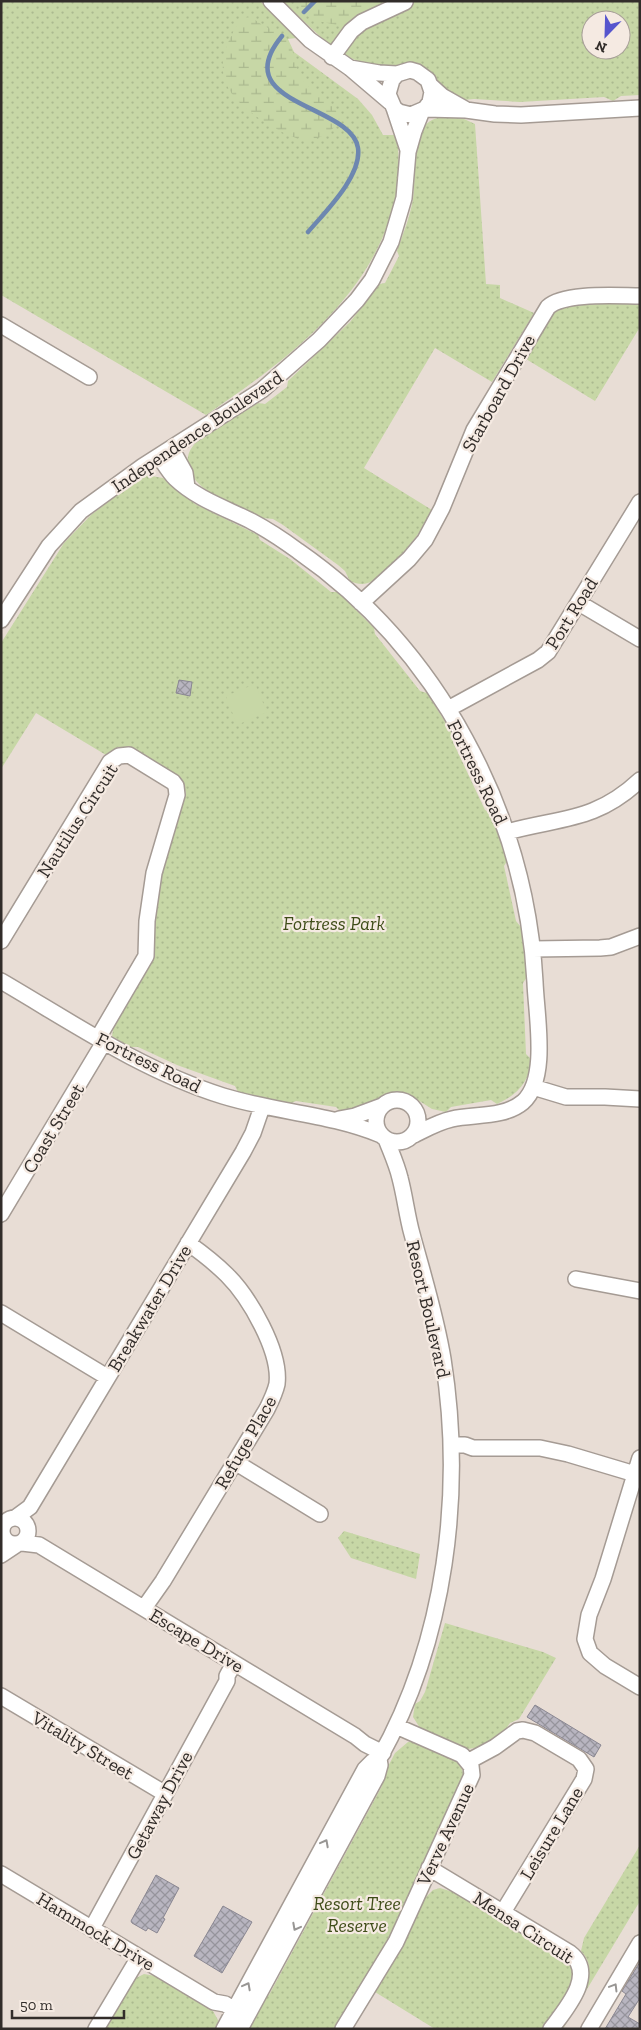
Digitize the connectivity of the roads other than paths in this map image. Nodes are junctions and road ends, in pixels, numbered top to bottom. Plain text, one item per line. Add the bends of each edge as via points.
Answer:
1 (405, 2) edge
2 (275, 6) edge
3 (332, 57) junction
4 (350, 68) junction
5 (397, 74) junction
6 (431, 86) junction
7 (392, 105) junction
8 (640, 108) edge
9 (424, 110) junction
10 (466, 110) junction
11 (408, 152) junction
12 (640, 296) edge
13 (1, 324) edge
14 (90, 377) dead end
15 (165, 452) junction
16 (640, 502) edge
17 (361, 603) junction
18 (579, 603) junction
19 (1, 620) edge
20 (640, 639) edge
21 (448, 709) junction
22 (640, 780) edge
23 (507, 832) junction
24 (640, 936) edge
25 (1, 941) edge
26 (533, 949) junction
27 (1, 981) edge
28 (101, 1040) junction
29 (534, 1087) junction
30 (640, 1099) edge
31 (382, 1106) junction
32 (262, 1107) junction
33 (414, 1108) junction
34 (452, 1119) junction
35 (337, 1120) junction
36 (383, 1137) junction
37 (411, 1137) junction
38 (401, 1179) junction
39 (1, 1214) edge
40 (188, 1243) junction
41 (576, 1279) dead end
42 (640, 1291) edge
43 (1, 1313) edge
44 (107, 1377) junction
45 (452, 1449) junction
46 (640, 1458) edge
47 (235, 1462) junction
48 (635, 1474) junction
49 (30, 1507) junction
50 (320, 1514) dead end
51 (9, 1518) edge
52 (2, 1533) edge
53 (24, 1536) junction
54 (1, 1554) edge
55 (146, 1610) junction
56 (236, 1664) junction
57 (640, 1687) edge
58 (1, 1696) edge
59 (396, 1726) junction
60 (382, 1753) junction
61 (469, 1762) junction
62 (164, 1793) junction
63 (429, 1868) junction
64 (1, 1874) edge
65 (503, 1912) junction
66 (92, 1928) junction
67 (640, 1944) edge
68 (139, 1957) junction
69 (237, 2020) edge
70 (96, 2029) edge
71 (343, 2029) edge
72 (551, 2029) edge
73 (589, 2029) edge

1 - 3 street via 362,22
2 - 3 street
3 - 4 street
4 - 5 street
4 - 7 street
5 - 6 street via 410,70 417,72
5 - 7 street via 388,87
6 - 9 street via 431,97
6 - 10 street
7 - 9 street via 399,112 411,114
7 - 11 street, Independence Boulevard
8 - 10 street via 521,115
9 - 10 street
9 - 11 street, Independence Boulevard
11 - 15 street, Independence Boulevard via 404,198 391,242 372,280 357,300 275,380
12 - 17 street, Starboard Drive via 573,298 557,301 548,307 474,430 426,540
13 - 14 street
15 - 17 street, Fortress Road via 185,473 187,486 208,501 251,521 293,547
15 - 19 street, Independence Boulevard via 81,511 64,528 48,546
16 - 18 street, Port Road
17 - 21 street, Fortress Road via 414,662
18 - 20 street
18 - 21 street, Port Road via 543,657
21 - 23 street, Fortress Road via 482,772
22 - 23 street via 617,799 591,813
23 - 26 street, Fortress Road
24 - 26 street via 606,947
25 - 28 street, Nautilus Circuit via 110,762 119,756 129,756 173,782 178,795 154,873 146,956
26 - 29 street, Fortress Road via 539,1056
27 - 28 street, Fortress Road
28 - 32 street, Fortress Road via 188,1083
28 - 39 street, Coast Street
29 - 30 street via 566,1097
29 - 34 street via 514,1107 486,1115
31 - 33 street via 398,1100
31 - 35 street, Fortress Road
31 - 36 street via 376,1117
32 - 35 street, Fortress Road
32 - 40 street, Breakwater Drive via 250,1141
33 - 34 street
33 - 37 street via 419,1124
34 - 37 street
35 - 36 street, Fortress Road
36 - 37 street via 397,1143
36 - 38 street, Resort Boulevard
37 - 38 street, Resort Boulevard
38 - 45 street, Resort Boulevard via 438,1334 447,1384
40 - 44 street, Breakwater Drive
40 - 47 street, Refuge Place via 215,1264 239,1290 264,1333 276,1364 277,1382 271,1400
41 - 42 street
43 - 44 street
44 - 49 street, Breakwater Drive
45 - 48 street via 465,1445 473,1448 540,1448
45 - 59 street, Resort Boulevard via 448,1524 438,1593 421,1661
46 - 48 street
47 - 50 street
47 - 55 street, Refuge Place via 155,1595 150,1598
48 - 57 street via 603,1579 589,1614 580,1625 578,1643 587,1659 606,1666
49 - 51 street, Breakwater Drive
49 - 53 street, Breakwater Drive
51 - 52 street
51 - 53 street via 23,1520
52 - 53 street via 8,1543
52 - 54 street
53 - 54 street
53 - 55 street, Escape Drive
55 - 56 street, Escape Drive
56 - 60 street, Escape Drive via 355,1736 364,1736
56 - 62 street, Getaway Drive
58 - 62 street, Vitality Street
59 - 60 street, Resort Boulevard
59 - 61 street, Verve Avenue via 456,1752
60 - 69 street, Resort Boulevard via 368,1765 361,1791
61 - 63 street, Verve Avenue via 471,1781
61 - 65 street, Leisure Lane via 523,1730 535,1733 579,1759 586,1769 584,1779
62 - 66 street, Getaway Drive
63 - 65 street, Mensa Circuit
63 - 71 street, Verve Avenue via 396,1942
64 - 66 street, Hammock Drive
65 - 72 street, Mensa Circuit via 580,1962 582,1975 579,1984
66 - 68 street, Hammock Drive
73 -> 67 street
68 - 69 street, Hammock Drive via 217,2003 222,2011
68 - 70 street

